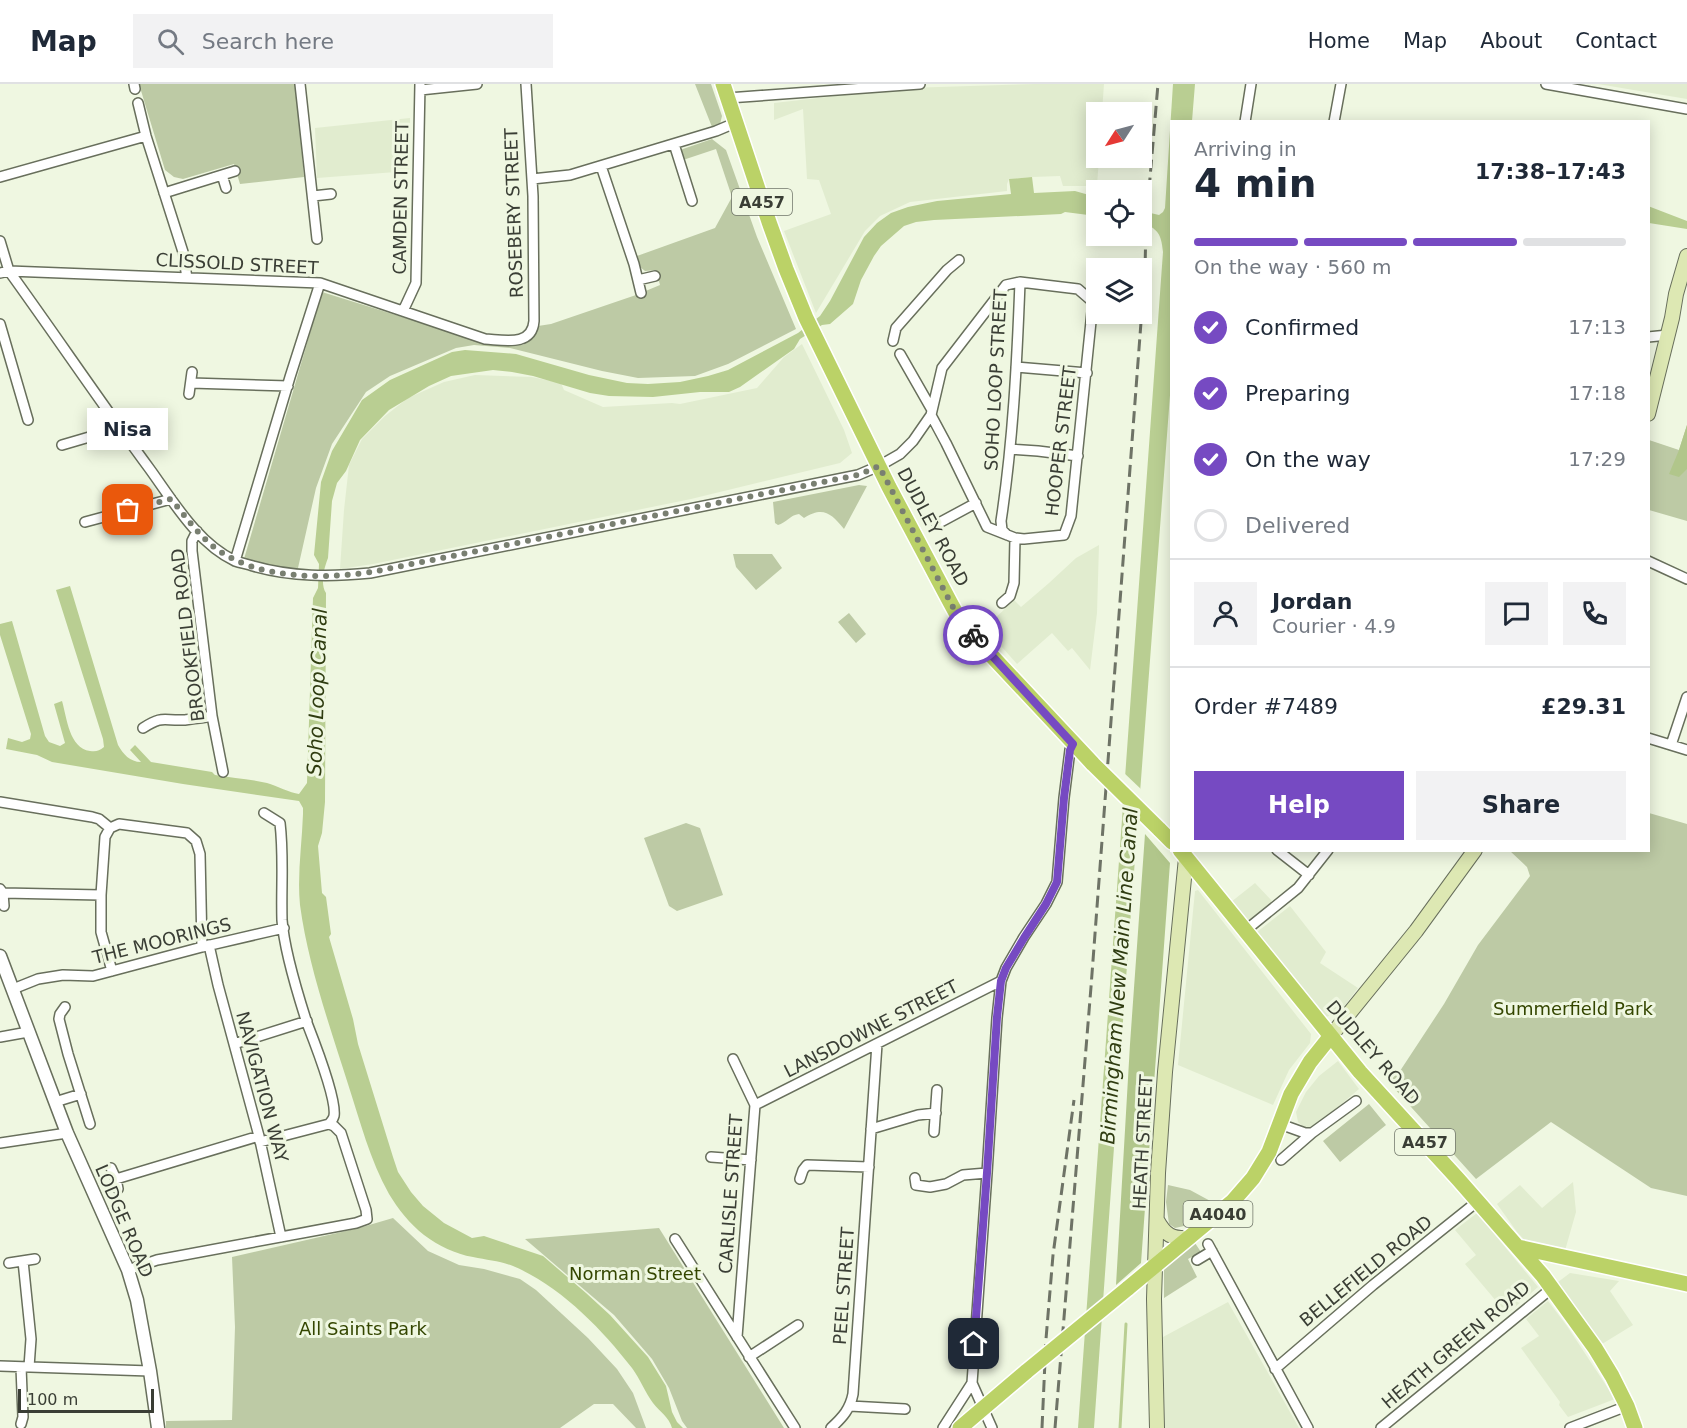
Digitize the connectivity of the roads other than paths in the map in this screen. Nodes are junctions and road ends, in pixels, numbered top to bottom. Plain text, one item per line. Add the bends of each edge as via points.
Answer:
1 (300, 84) edge
2 (477, 84) edge
3 (526, 84) edge
4 (920, 84) edge
5 (1251, 84) edge
6 (1341, 84) edge
7 (1545, 84) edge
8 (420, 87) edge
9 (725, 91) edge
10 (138, 103) dead end
11 (1687, 109) edge
12 (1245, 120) edge
13 (1334, 120) edge
14 (735, 123) junction
15 (146, 136) junction
16 (674, 144) junction
17 (601, 166) junction
18 (235, 171) dead end
19 (222, 175) junction
20 (0, 177) edge
21 (532, 179) junction
22 (226, 188) dead end
23 (164, 193) junction
24 (331, 194) dead end
25 (313, 196) junction
26 (692, 201) dead end
27 (317, 240) dead end
28 (0, 241) edge
29 (1687, 256) edge
30 (959, 260) dead end
31 (5, 272) edge
32 (655, 276) dead end
33 (187, 278) junction
34 (638, 280) junction
35 (1020, 282) junction
36 (320, 283) junction
37 (641, 293) dead end
38 (403, 311) junction
39 (0, 324) edge
40 (1668, 335) junction
41 (1650, 337) edge
42 (526, 338) joint
43 (893, 341) dead end
44 (900, 354) dead end
45 (1016, 367) junction
46 (192, 372) dead end
47 (1087, 373) junction
48 (191, 383) junction
49 (288, 386) junction
50 (189, 394) dead end
51 (1650, 406) edge
52 (931, 412) junction
53 (28, 420) dead end
54 (120, 428) junction
55 (66, 432) dead end
56 (1010, 449) junction
57 (1078, 456) junction
58 (879, 466) junction
59 (171, 499) junction
60 (976, 503) junction
61 (85, 522) dead end
62 (937, 524) dead end
63 (197, 531) junction
64 (1011, 537) junction
65 (236, 561) junction
66 (1650, 562) edge
67 (1687, 579) edge
68 (1002, 603) dead end
69 (1687, 697) edge
70 (212, 716) junction
71 (143, 728) dead end
72 (1650, 739) edge
73 (1073, 744) junction
74 (1671, 745) junction
75 (1687, 750) edge
76 (223, 772) dead end
77 (0, 802) edge
78 (264, 813) dead end
79 (110, 828) junction
80 (1170, 840) edge
81 (1280, 852) edge
82 (1326, 852) edge
83 (1474, 852) edge
84 (1183, 854) edge
85 (1309, 875) junction
86 (1, 891) edge
87 (101, 895) junction
88 (4, 906) dead end
89 (284, 928) junction
90 (1246, 930) junction
91 (206, 946) junction
92 (0, 956) edge
93 (112, 971) junction
94 (1001, 981) junction
95 (13, 989) junction
96 (51, 1008) dead end
97 (307, 1021) junction
98 (28, 1032) junction
99 (0, 1037) edge
100 (1330, 1037) junction
101 (234, 1044) junction
102 (877, 1044) junction
103 (733, 1059) dead end
104 (937, 1090) dead end
105 (81, 1094) junction
106 (1356, 1101) dead end
107 (55, 1102) junction
108 (755, 1105) junction
109 (936, 1113) junction
110 (90, 1124) dead end
111 (329, 1124) junction
112 (1280, 1124) junction
113 (871, 1129) junction
114 (934, 1132) dead end
115 (67, 1133) junction
116 (1312, 1133) junction
117 (260, 1139) junction
118 (0, 1143) edge
119 (711, 1156) dead end
120 (751, 1160) junction
121 (1281, 1160) dead end
122 (868, 1167) junction
123 (111, 1168) dead end
124 (987, 1173) junction
125 (915, 1178) dead end
126 (800, 1179) dead end
127 (1478, 1201) junction
128 (1157, 1220) junction
129 (281, 1237) junction
130 (1189, 1238) junction
131 (675, 1239) dead end
132 (1518, 1247) junction
133 (35, 1259) dead end
134 (1197, 1260) dead end
135 (1576, 1260) junction
136 (23, 1261) junction
137 (9, 1263) dead end
138 (1156, 1266) junction
139 (128, 1270) junction
140 (1547, 1282) junction
141 (1687, 1284) edge
142 (798, 1325) dead end
143 (737, 1337) junction
144 (749, 1357) junction
145 (0, 1366) edge
146 (25, 1367) junction
147 (1275, 1368) junction
148 (150, 1371) junction
149 (972, 1383) junction
150 (850, 1406) junction
151 (1627, 1406) junction
152 (983, 1408) junction
153 (905, 1409) dead end
154 (24, 1419) dead end
155 (158, 1428) edge
156 (795, 1428) edge
157 (831, 1428) edge
158 (943, 1428) edge
159 (960, 1428) edge
160 (992, 1428) edge
161 (1157, 1428) edge
162 (1308, 1428) edge
163 (1381, 1428) edge
164 (1570, 1428) edge
165 (1635, 1428) edge

1 - 25 street
2 - 8 street
3 - 21 street, ROSEBERY STREET
4 - 9 street
5 - 12 street
6 - 13 street
7 - 11 street
8 - 38 street, CAMDEN STREET via 416,283
9 - 14 main road, A457
10 - 15 street
14 - 16 street
14 - 58 main road, DUDLEY ROAD / A457 via 806,318
15 - 20 street
15 - 23 street
16 - 17 street
16 - 26 street
17 - 21 street via 570,175
17 - 34 street
18 - 19 street
19 - 22 street
19 - 23 street
21 - 42 street, ROSEBERY STREET via 533,330
23 - 33 street
24 - 25 street
25 - 27 street
28 - 31 street
29 - 40 main road
30 - 43 street via 896,328
31 - 33 street, CLISSOLD STREET
31 - 54 street
32 - 34 street
33 - 36 street, CLISSOLD STREET
34 - 37 street
35 - 45 street, SOHO LOOP STREET
35 - 47 street, HOOPER STREET via 1078,289 1093,302
35 - 52 street, SOHO LOOP STREET via 1006,285 942,368
36 - 38 street, CLISSOLD STREET
36 - 49 street
38 - 42 street, CLISSOLD STREET via 485,339
39 - 53 street
40 - 41 street
40 - 51 main road
44 - 52 street
45 - 47 street
45 - 56 street, SOHO LOOP STREET
46 - 48 street
47 - 57 street, HOOPER STREET
48 - 49 street
48 - 50 street
49 - 65 street
52 - 58 street via 913,441
52 - 60 street
54 - 55 street via 66,444
54 - 59 street
56 - 57 street
56 - 64 street, SOHO LOOP STREET via 1001,521 1002,530
57 - 64 street, HOOPER STREET via 1071,516 1064,535
58 - 65 street via 858,475 370,573 297,574
58 - 73 main road, DUDLEY ROAD / A457 via 956,613
59 - 61 street
59 - 63 street
60 - 62 street
60 - 64 street via 987,527
63 - 65 street
63 - 70 street, BROOKFIELD ROAD via 192,551
64 - 68 street via 1014,583 1010,596
66 - 67 street
69 - 74 street
70 - 71 street via 182,720 165,714
70 - 76 street, BROOKFIELD ROAD
72 - 74 street
73 - 80 main road, DUDLEY ROAD / A457, bridge
73 - 94 street via 1057,882
74 - 75 street
77 - 79 street via 92,817
78 - 89 street via 283,819
79 - 87 street via 104,842
79 - 91 street, NAVIGATION WAY via 126,824 187,833 196,841
81 - 85 street
82 - 85 street
83 - 100 main road
84 - 90 main road, DUDLEY ROAD / A457
84 - 128 main road, HEATH STREET
85 - 90 street
86 - 87 street
86 - 88 street
87 - 93 street via 101,932
89 - 91 street, THE MOORINGS
89 - 97 street
90 - 100 main road, DUDLEY ROAD / A457
91 - 93 street, THE MOORINGS
91 - 101 street, NAVIGATION WAY
92 - 95 street, LODGE ROAD
93 - 95 street, THE MOORINGS via 38,979
94 - 102 street, LANSDOWNE STREET
94 - 124 street
95 - 98 street, LODGE ROAD
96 - 105 street via 62,1010 59,1019
97 - 101 street
97 - 111 street via 331,1098 334,1114
98 - 99 street
98 - 107 street, LODGE ROAD
100 - 112 main road, A4040 via 1300,1078
100 - 127 main road, DUDLEY ROAD / A457
101 - 117 street, NAVIGATION WAY
102 - 108 street, LANSDOWNE STREET
102 - 113 street, PEEL STREET
103 - 108 street, CARLISLE STREET
104 - 109 street
105 - 107 street
105 - 110 street
106 - 116 street
107 - 115 street, LODGE ROAD
108 - 120 street, CARLISLE STREET
109 - 113 street
109 - 114 street
111 - 117 street
111 - 129 street via 341,1133 368,1219
112 - 116 street
112 - 130 main road, A4040 via 1253,1178 1233,1201
113 - 122 street, PEEL STREET
115 - 118 street
115 - 139 street, LODGE ROAD
116 - 121 street
117 - 123 street via 117,1184
117 - 129 street, NAVIGATION WAY
119 - 120 street
120 - 143 street, CARLISLE STREET
122 - 126 street via 807,1165
122 - 150 street, PEEL STREET
124 - 125 street via 963,1175 930,1187 916,1185
124 - 149 street
127 - 132 main road, DUDLEY ROAD / A457
127 - 147 street, BELLEFIELD ROAD
128 - 130 main road via 1170,1236
128 - 138 main road, HEATH STREET
129 - 139 street via 157,1260
130 - 138 main road, A4040
131 - 143 street
132 - 135 main road
132 - 140 main road, DUDLEY ROAD / A457
133 - 136 street
134 - 147 street via 1210,1247
135 - 140 main road via 1558,1265
135 - 141 main road
136 - 137 street
136 - 146 street via 31,1339
138 - 152 main road, A4040, bridge
138 - 161 main road, HEATH STREET
139 - 148 street, LODGE ROAD
140 - 151 main road, DUDLEY ROAD / A457 via 1595,1348
140 - 163 street, HEATH GREEN ROAD
142 - 144 street
143 - 144 street
144 - 156 street
145 - 146 street
146 - 148 street
146 - 154 street
147 - 162 street
148 - 155 street, LODGE ROAD
149 - 152 street
149 - 158 street
150 - 153 street
150 - 157 street
151 - 164 street
151 - 165 main road, DUDLEY ROAD / A457
152 - 159 main road, A4040
152 - 160 street

